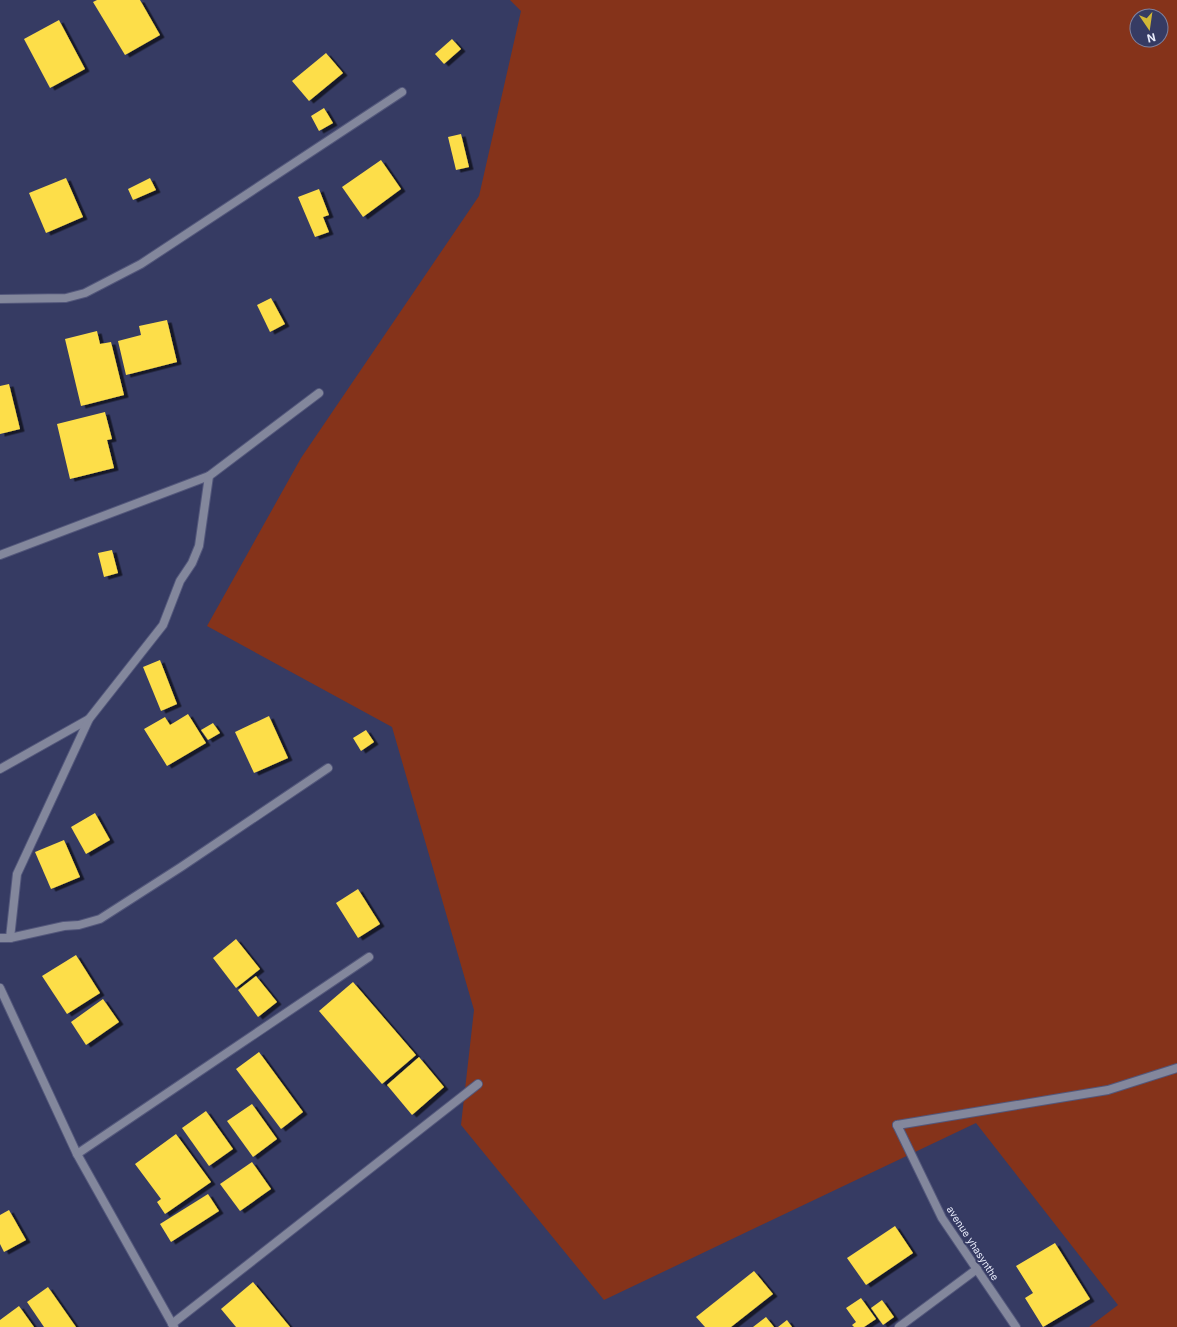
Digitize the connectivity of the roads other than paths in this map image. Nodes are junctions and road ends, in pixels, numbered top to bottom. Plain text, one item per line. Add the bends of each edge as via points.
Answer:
1 (402, 92) dead end
2 (0, 299) edge
3 (319, 392) dead end
4 (209, 476) junction
5 (0, 555) edge
6 (88, 719) junction
7 (328, 768) dead end
8 (0, 769) edge
9 (0, 938) edge
10 (10, 938) junction
11 (369, 956) dead end
12 (0, 988) edge
13 (1177, 1068) edge
14 (478, 1084) dead end
15 (77, 1154) junction
16 (977, 1269) junction
17 (173, 1325) edge
18 (900, 1327) edge
19 (1016, 1327) edge

1 - 2 street via 141,264 92,290 66,298
3 - 4 street
4 - 5 street
4 - 6 street via 199,546 192,564 180,581 163,625
6 - 8 street
6 - 10 street via 17,874
7 - 10 street via 100,919 79,926 64,926
9 - 10 street
11 - 15 street
12 - 15 street
13 - 16 street, avenue yhasynthe via 1108,1090 897,1125 942,1218
14 - 17 street
15 - 17 street
16 - 18 street
16 - 19 street, avenue yhasynthe

